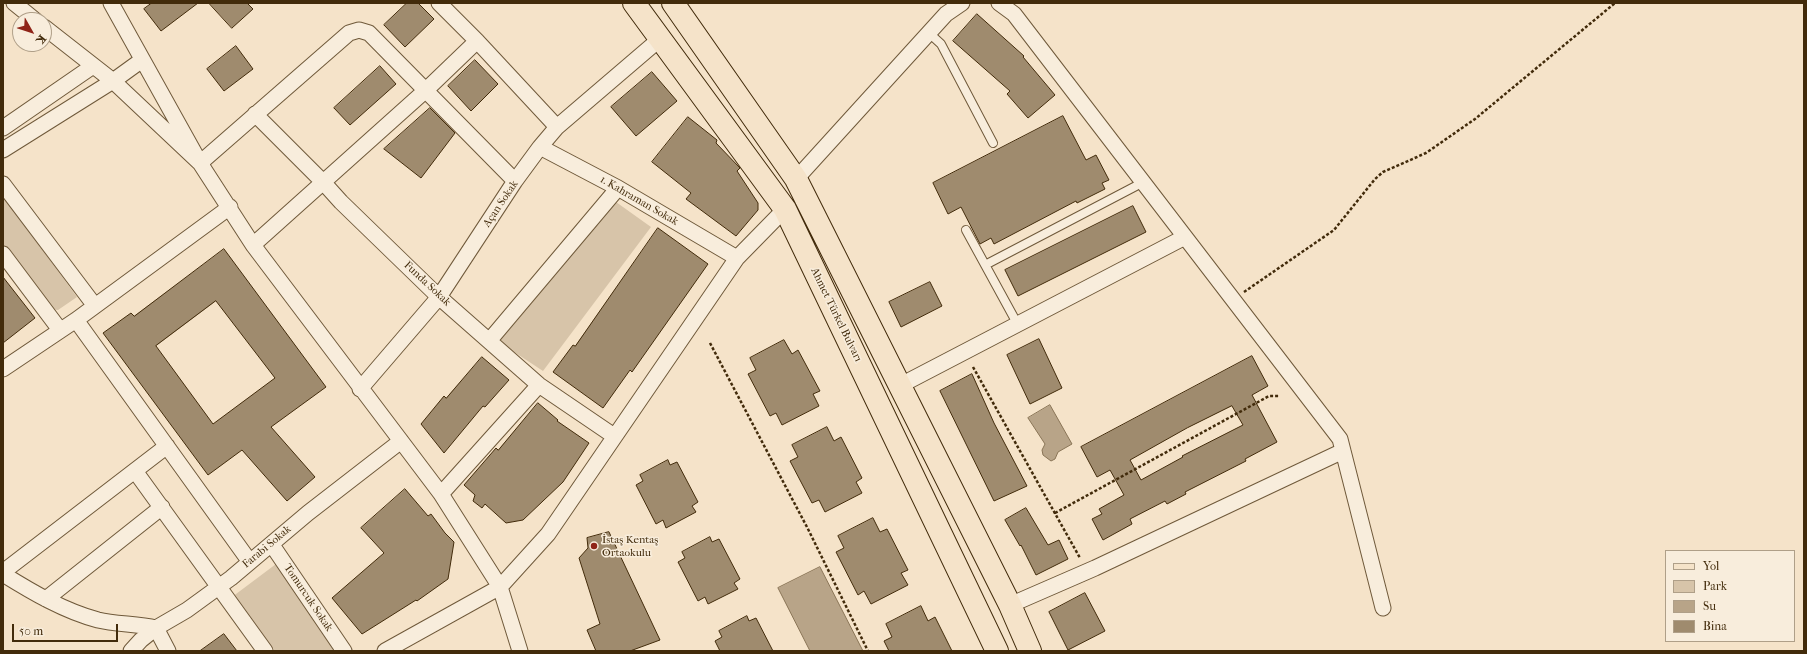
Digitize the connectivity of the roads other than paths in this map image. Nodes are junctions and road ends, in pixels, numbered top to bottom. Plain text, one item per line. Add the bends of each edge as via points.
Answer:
1 (14, 3) edge
2 (439, 3) edge
3 (634, 3) edge
4 (673, 3) edge
5 (962, 3) edge
6 (999, 3) edge
7 (113, 4) edge
8 (25, 12) edge
9 (52, 33) edge
10 (929, 33) junction
11 (661, 38) junction
12 (477, 41) junction
13 (142, 60) junction
14 (93, 66) junction
15 (112, 81) junction
16 (426, 90) junction
17 (255, 114) junction
18 (557, 127) junction
19 (3, 128) edge
20 (993, 143) dead end
21 (540, 147) junction
22 (3, 150) edge
23 (200, 163) junction
24 (796, 179) junction
25 (516, 181) junction
26 (323, 182) junction
27 (3, 184) edge
28 (1136, 186) dead end
29 (618, 188) junction
30 (230, 207) junction
31 (785, 209) junction
32 (966, 230) dead end
33 (1184, 237) junction
34 (253, 245) junction
35 (3, 254) edge
36 (737, 258) junction
37 (986, 265) junction
38 (439, 297) junction
39 (95, 306) junction
40 (76, 320) junction
41 (1018, 325) junction
42 (60, 330) junction
43 (490, 341) junction
44 (3, 369) edge
45 (539, 385) junction
46 (898, 386) junction
47 (360, 389) junction
48 (614, 436) junction
49 (401, 440) junction
50 (167, 446) junction
51 (1343, 451) junction
52 (135, 471) junction
53 (441, 494) junction
54 (162, 507) junction
55 (272, 545) junction
56 (250, 562) junction
57 (3, 573) edge
58 (220, 586) junction
59 (500, 587) junction
60 (46, 599) junction
61 (1010, 605) junction
62 (1383, 608) dead end
63 (156, 628) junction
64 (131, 651) edge
65 (168, 651) edge
66 (265, 651) edge
67 (344, 651) edge
68 (385, 651) edge
69 (520, 651) edge
70 (998, 651) edge
71 (1030, 651) edge

1 - 8 street
2 - 12 street
3 - 11 main road, Ahmet Türkel Bulvarı
4 - 24 main road
5 - 10 street via 946,14
6 - 33 street via 1014,14
7 - 13 street
9 - 14 street
10 - 20 lane via 940,44
10 - 24 street
11 - 18 street, Açan Sokak
11 - 31 main road, Ahmet Türkel Bulvarı
12 - 16 street
12 - 18 street
13 - 15 street
13 - 23 street
14 - 15 street
14 - 19 street
15 - 22 street
15 - 23 street
16 - 17 street via 369,33 359,30 349,33
16 - 25 street
16 - 26 street
17 - 23 street
17 - 26 street, Funda Sokak
18 - 21 street, Açan Sokak
21 - 25 street, Açan Sokak
21 - 29 street, 1. Kahraman Sokak
23 - 30 street
24 - 46 main road
25 - 38 street, Açan Sokak
26 - 34 street
26 - 38 street, Funda Sokak
27 - 39 street
28 - 37 lane
29 - 36 street, 1. Kahraman Sokak
29 - 43 street
30 - 34 street
30 - 39 street
31 - 36 street
31 - 70 main road, Ahmet Türkel Bulvarı
32 - 37 lane
33 - 41 street
33 - 51 street via 1340,439
34 - 47 street
35 - 42 street
36 - 48 street
37 - 41 lane
38 - 43 street, Funda Sokak
38 - 47 street, Açan Sokak
39 - 40 street
40 - 42 street
40 - 50 street
41 - 46 street
42 - 44 street
43 - 45 street, Funda Sokak
45 - 48 street, Funda Sokak
45 - 53 street
46 - 61 main road
47 - 49 street
48 - 59 street via 548,534
49 - 53 street
49 - 55 street, Farabi Sokak via 308,513
50 - 52 street
50 - 56 street
51 - 61 street via 1095,568
51 - 62 street
52 - 54 street
52 - 57 street
53 - 59 street
54 - 58 street
54 - 60 street
55 - 56 street, Farabi Sokak
55 - 67 street, Tomurcuk Sokak
56 - 58 street, Farabi Sokak
57 - 60 street
58 - 63 street, Farabi Sokak
58 - 66 street
59 - 68 street
59 - 69 street
60 - 63 street via 98,620 136,623
61 - 71 main road
63 - 64 street, Farabi Sokak via 140,640
63 - 65 street

